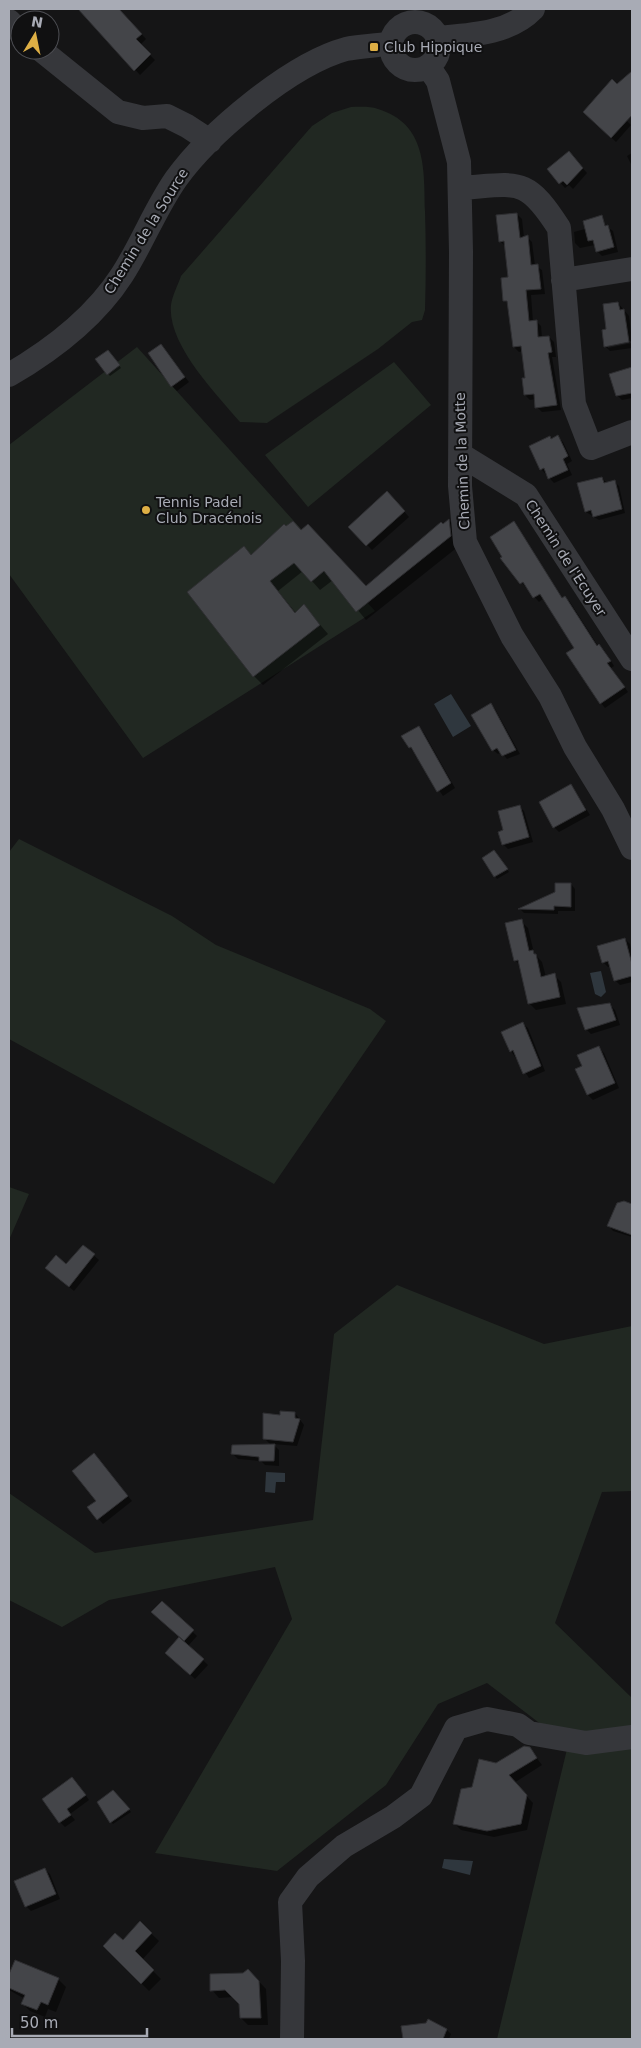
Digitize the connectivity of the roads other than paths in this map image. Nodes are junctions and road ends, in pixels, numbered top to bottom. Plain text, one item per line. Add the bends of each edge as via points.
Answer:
1 (533, 9) edge
2 (412, 16) edge
3 (437, 38) junction
4 (391, 43) junction
5 (53, 60) edge
6 (428, 66) junction
7 (210, 141) junction
8 (460, 188) junction
9 (632, 269) edge
10 (563, 280) junction
11 (9, 375) edge
12 (632, 432) edge
13 (460, 455) junction
14 (632, 659) edge
15 (632, 848) edge
16 (632, 1737) edge
17 (292, 2039) edge

1 - 3 street via 491,32
2 - 3 street via 432,30
2 - 4 street
3 - 6 street via 437,54
4 - 6 street via 394,58 405,68 413,70
4 - 7 street, Chemin de la Source via 344,50 308,66 270,90
5 - 7 street via 118,112 143,118 167,116
6 - 8 street, Chemin de la Motte via 438,81 450,124 459,162
7 - 11 street, Chemin de la Source via 175,181 122,275 100,303 71,332
8 - 10 street via 520,186 533,192 559,228
8 - 13 street, Chemin de la Motte
9 - 10 street
10 - 12 street via 574,404 591,448
13 - 14 street, Chemin de l'Ecuyer via 526,496
13 - 15 street, Chemin de la Motte via 465,542 512,636 550,696
16 - 17 street via 586,1743 529,1733 518,1725 487,1720 456,1728 421,1796 394,1817 344,1846 308,1877 290,1902

